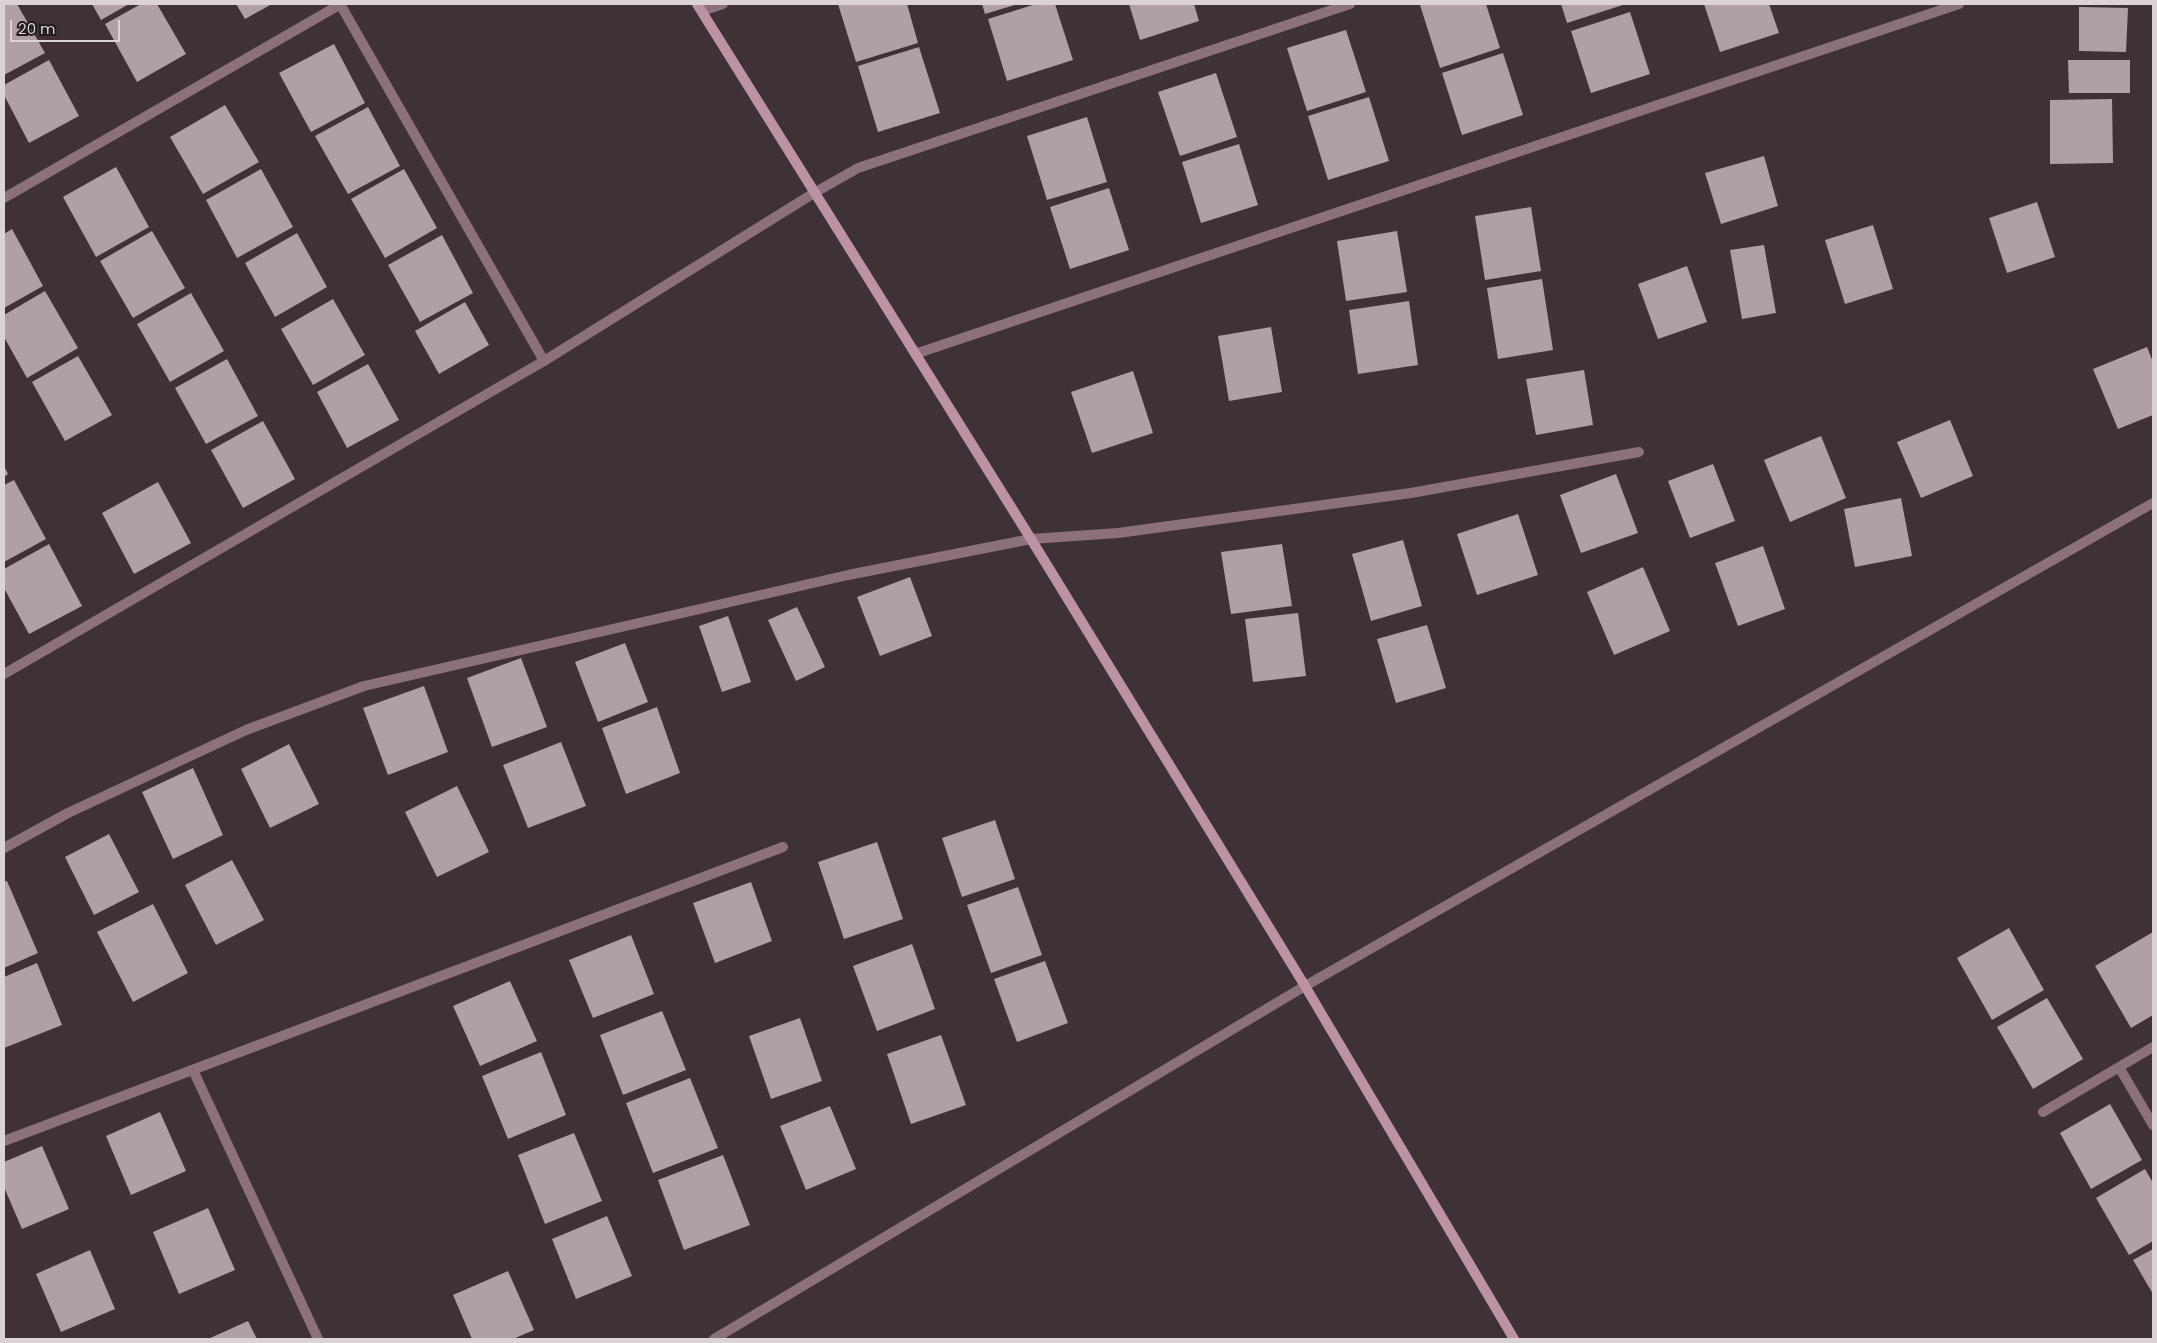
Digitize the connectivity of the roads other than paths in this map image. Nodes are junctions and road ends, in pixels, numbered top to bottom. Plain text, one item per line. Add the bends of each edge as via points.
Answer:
1 (340, 4) edge
2 (724, 4) edge
3 (1350, 4) edge
4 (1959, 4) edge
5 (699, 7) edge
6 (814, 193) junction
7 (4, 198) edge
8 (915, 354) junction
9 (544, 361) junction
10 (1638, 452) dead end
11 (2153, 503) edge
12 (1031, 539) junction
13 (4, 674) edge
14 (783, 847) dead end
15 (4, 848) edge
16 (1305, 986) junction
17 (2153, 1046) edge
18 (2119, 1067) junction
19 (193, 1070) junction
20 (2043, 1112) dead end
21 (2153, 1125) edge
22 (4, 1141) edge
23 (318, 1339) edge
24 (714, 1339) edge
25 (1514, 1339) edge

1 - 7 street
1 - 9 street
2 - 5 street
3 - 6 street via 858,168
4 - 8 street
5 - 6 street
6 - 8 street
6 - 9 street
8 - 12 street
9 - 13 street
10 - 12 street via 1411,492 1118,533
11 - 16 street
12 - 15 street via 848,575 364,686 246,730 68,813
12 - 16 street
14 - 19 street
16 - 24 street
16 - 25 street
17 - 18 street
18 - 20 street
18 - 21 street
19 - 22 street
19 - 23 street

